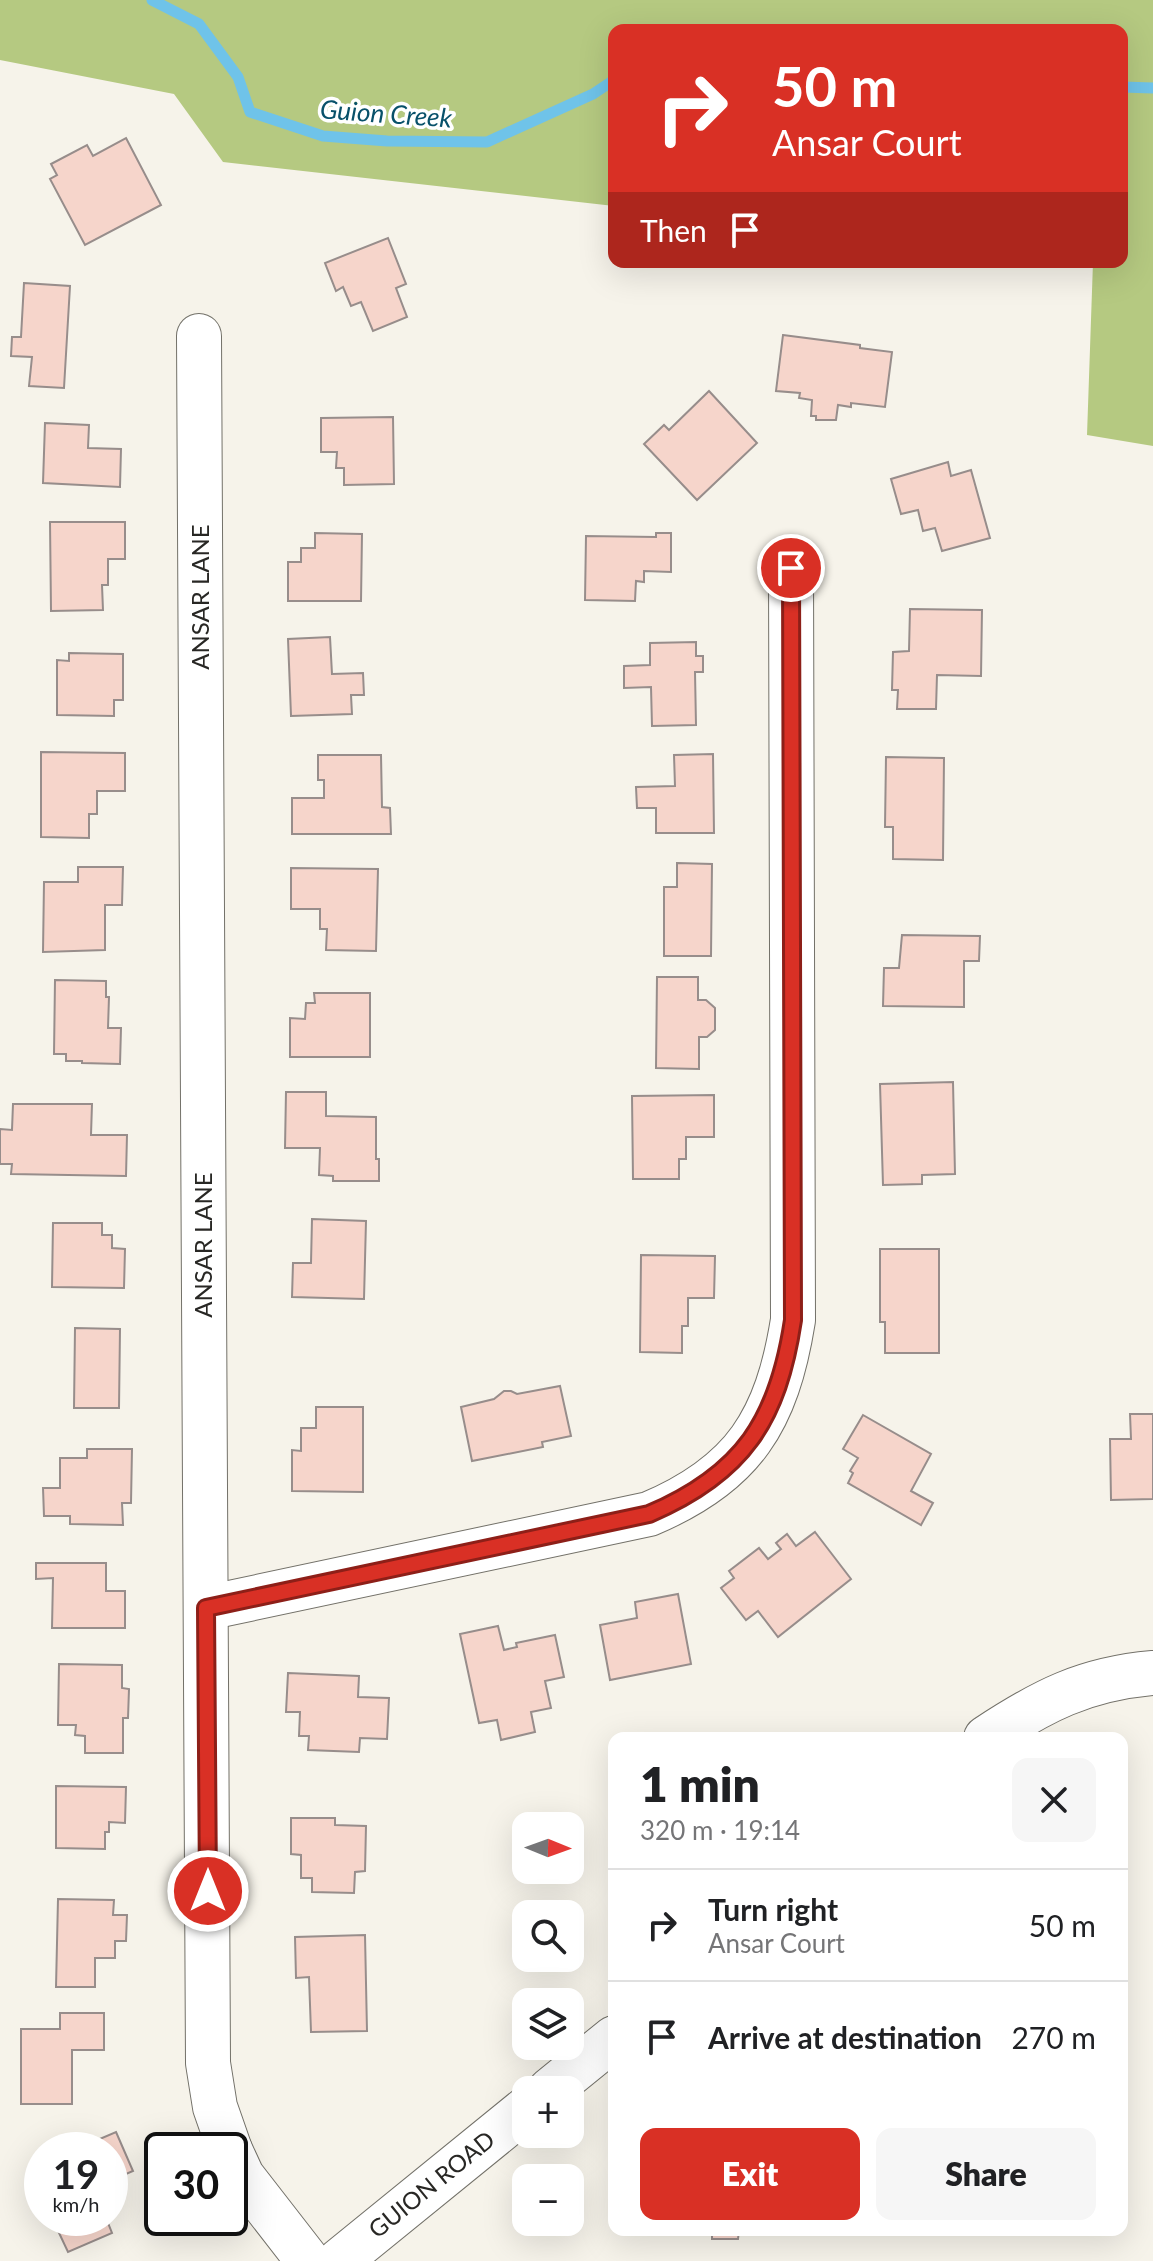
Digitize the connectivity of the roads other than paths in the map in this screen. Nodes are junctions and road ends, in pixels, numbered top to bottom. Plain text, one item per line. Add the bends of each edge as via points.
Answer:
1 (199, 336) dead end
2 (791, 568) dead end
3 (206, 1608) junction
4 (1153, 1673) edge
5 (995, 1732) edge
6 (608, 2043) edge
7 (567, 2076) edge
8 (512, 2120) edge
9 (224, 2132) edge
10 (248, 2184) edge
11 (308, 2261) edge
12 (339, 2261) edge

1 - 3 street, ANSAR LANE
2 - 3 street via 793,1320 773,1403 756,1433 723,1471 695,1492 649,1514
3 - 9 street, ANSAR LANE via 208,2063
4 - 5 street via 1109,1679 1058,1696
6 - 7 street
8 - 12 street, GUION ROAD
10 - 11 street, ANSAR LANE

